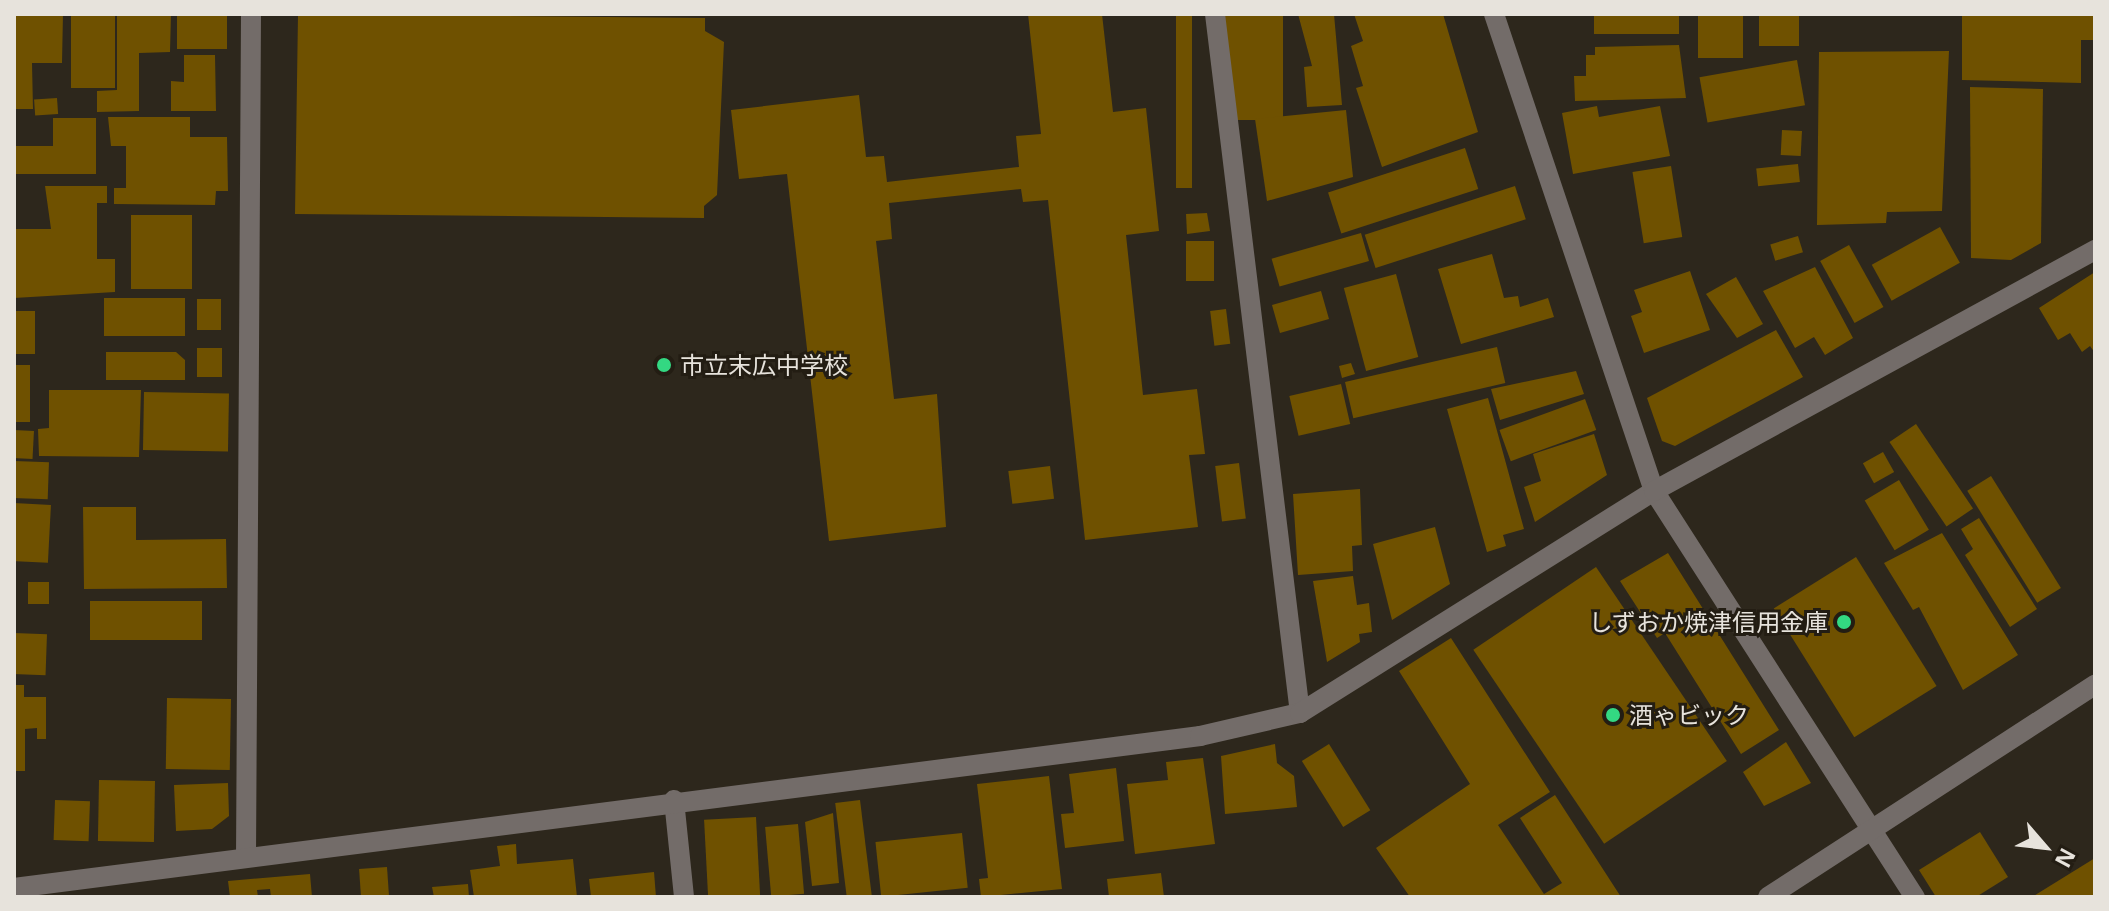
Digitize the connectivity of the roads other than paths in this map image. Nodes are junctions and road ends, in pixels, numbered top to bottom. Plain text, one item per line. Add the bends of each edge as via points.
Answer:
1 (251, 14) edge
2 (1215, 14) edge
3 (1494, 14) edge
4 (2095, 250) edge
5 (1654, 491) junction
6 (2095, 685) edge
7 (1300, 713) junction
8 (674, 800) junction
9 (1875, 829) junction
10 (246, 857) junction
11 (14, 888) edge
12 (684, 897) edge
13 (1768, 897) edge
14 (1915, 897) edge

1 - 10 street
2 - 7 street
3 - 5 street
4 - 5 street
5 - 7 street
5 - 9 street
6 - 9 street
7 - 8 street via 1200,736
8 - 10 street
8 - 12 street
9 - 13 street
9 - 14 street
10 - 11 street

